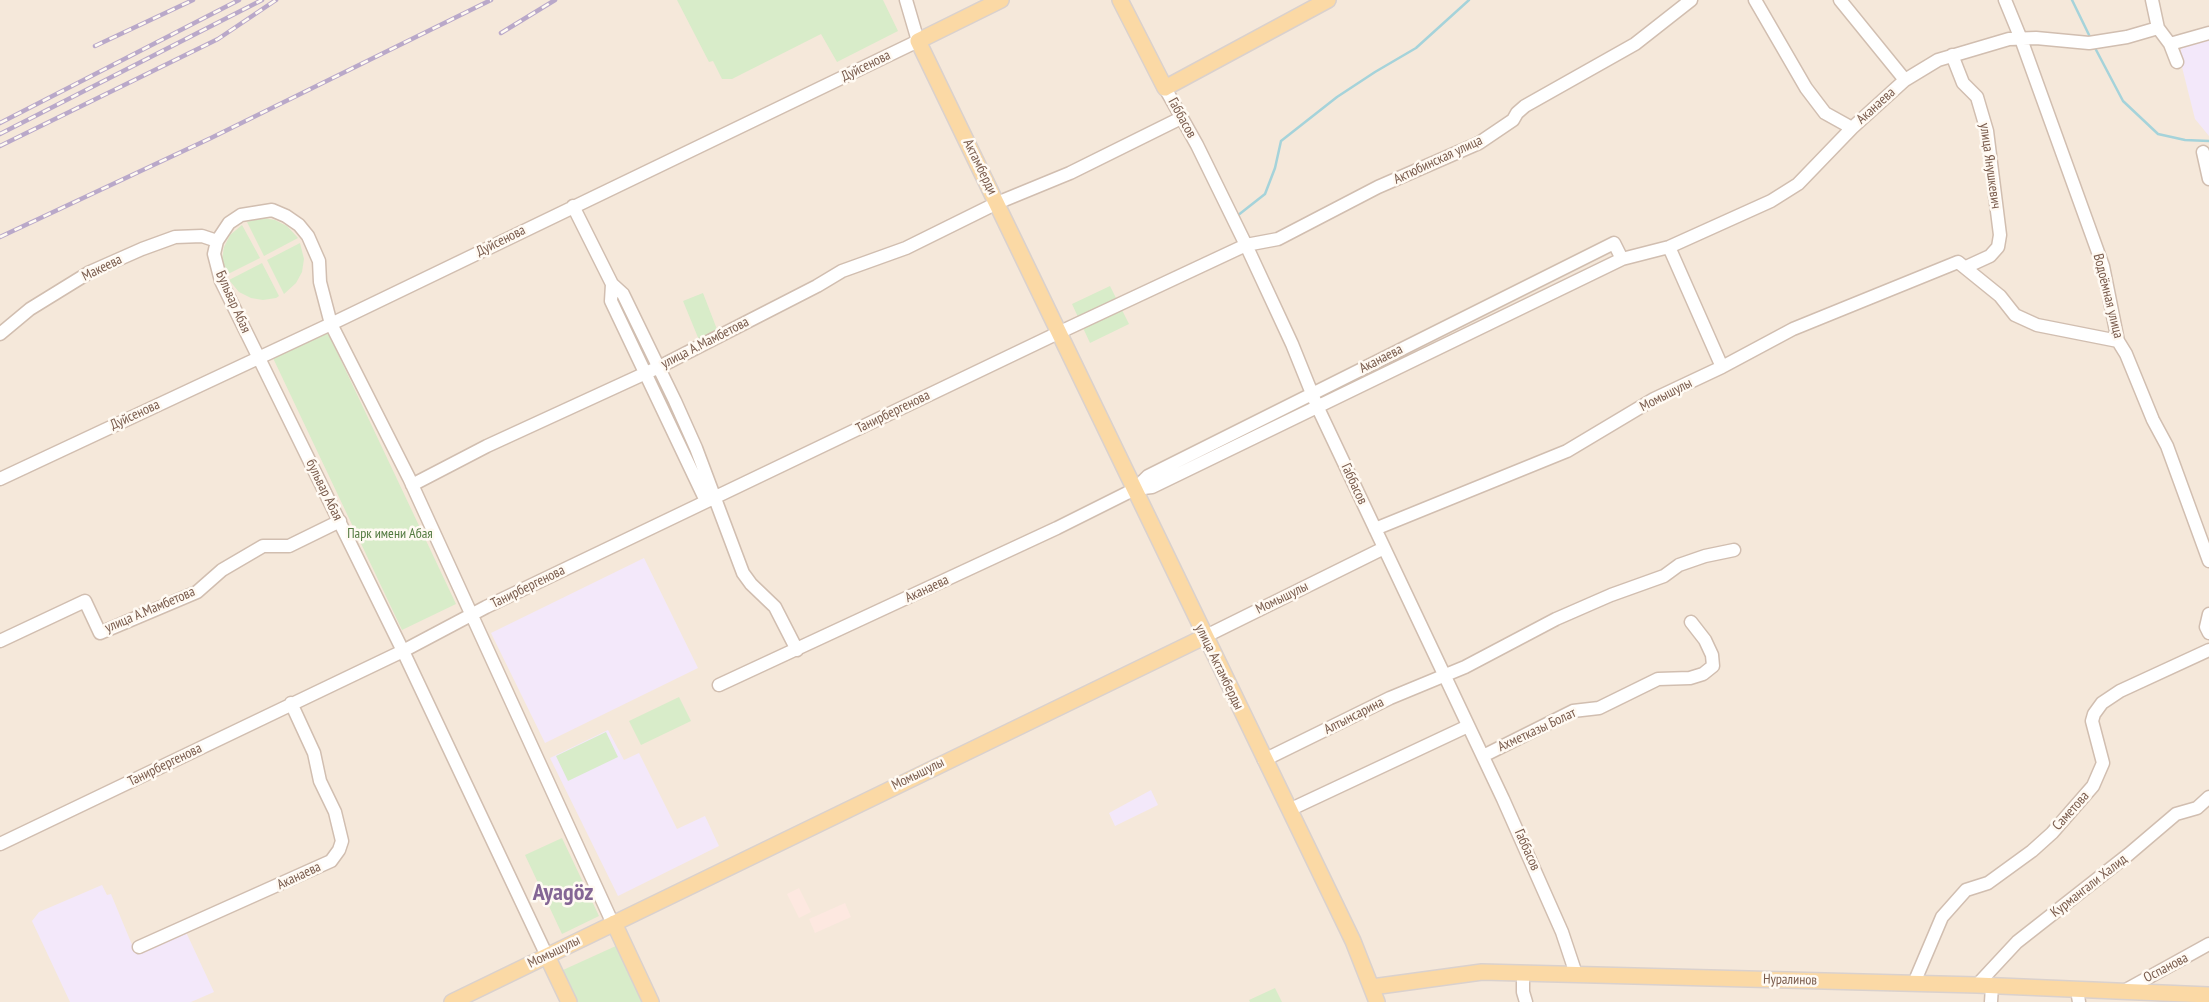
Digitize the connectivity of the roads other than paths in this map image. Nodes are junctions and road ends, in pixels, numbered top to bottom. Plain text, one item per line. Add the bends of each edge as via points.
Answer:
1 (906, 0) edge
2 (1001, 0) edge
3 (1120, 0) edge
4 (1328, 0) edge
5 (1691, 0) edge
6 (1755, 0) edge
7 (1840, 0) edge
8 (2005, 0) edge
9 (2152, 0) edge
10 (2158, 28) junction
11 (2209, 33) edge
12 (2021, 39) junction
13 (918, 41) junction
14 (2170, 44) junction
15 (1952, 55) junction
16 (2177, 62) dead end
17 (1906, 80) junction
18 (1165, 88) junction
19 (1181, 118) junction
20 (1852, 128) junction
21 (2203, 152) dead end
22 (2209, 179) edge
23 (997, 203) junction
24 (573, 206) junction
25 (217, 240) junction
26 (1246, 245) junction
27 (1670, 247) junction
28 (1622, 259) junction
29 (1962, 264) junction
30 (612, 284) junction
31 (331, 324) junction
32 (1058, 333) junction
33 (0, 334) edge
34 (2118, 341) junction
35 (258, 356) junction
36 (659, 367) junction
37 (1722, 367) junction
38 (645, 373) junction
39 (1315, 400) junction
40 (0, 479) edge
41 (412, 485) junction
42 (1135, 489) junction
43 (710, 499) junction
44 (340, 521) junction
45 (1375, 529) junction
46 (1384, 548) junction
47 (1734, 550) dead end
48 (2209, 561) edge
49 (2209, 614) edge
50 (472, 616) junction
51 (1691, 622) dead end
52 (2209, 633) edge
53 (1204, 637) junction
54 (0, 641) edge
55 (403, 650) junction
56 (797, 650) junction
57 (2209, 650) edge
58 (1445, 675) junction
59 (719, 686) dead end
60 (291, 704) junction
61 (1468, 726) junction
62 (1483, 756) junction
63 (1264, 760) junction
64 (2209, 797) edge
65 (1289, 810) junction
66 (0, 844) edge
67 (614, 923) junction
68 (2209, 944) edge
69 (139, 948) dead end
70 (547, 956) junction
71 (1523, 973) junction
72 (1576, 974) junction
73 (1914, 983) junction
74 (1985, 986) junction
75 (1372, 987) junction
76 (2124, 992) junction
77 (2078, 996) edge
78 (2209, 996) edge
79 (452, 1002) edge
80 (568, 1002) edge
81 (652, 1002) edge
82 (1377, 1002) edge
83 (1526, 1002) edge
84 (1991, 1002) edge

1 - 13 street, Актамберди
2 - 13 main road, Дуйсенова
3 - 18 main road, Габбасов
4 - 18 main road
5 - 26 street, Актюбинская улица via 1635,44 1525,106 1513,120 1479,143 1378,187 1278,239
6 - 20 street via 1806,88 1825,113
7 - 17 street
8 - 12 street, Водоёмная улица
9 - 10 street
10 - 12 street, Аканаева via 2094,42
10 - 14 street
11 - 14 street
12 - 15 street, Аканаева via 2009,39
12 - 34 street, Водоёмная улица via 2103,266
13 - 23 main road, Актамберди
13 - 24 street, Дуйсенова
14 - 16 street
15 - 17 street, Аканаева
15 - 29 street, улица Янушкевич via 1963,83 1976,97 1987,131 2000,235 1998,247 1990,256
17 - 20 street, Аканаева
18 - 19 street, Габбасов
19 - 23 street, улица А.Мамбетова via 1070,173
19 - 26 street, Габбасов
20 - 27 street, Аканаева via 1798,184 1771,201
21 - 22 street
23 - 32 main road, Актамберди
23 - 36 street, улица А.Мамбетова via 906,248 842,271
24 - 30 street
24 - 31 street, Дуйсенова
25 - 31 street via 229,223 256,211 272,210 299,225 308,236 319,262 320,282
25 - 33 street, Макеева via 202,236 175,237 142,249 90,272 30,309
25 - 35 street, Бульвар Абая via 214,254 217,269
26 - 32 street, Актюбинская улица
26 - 39 street, Габбасов
27 - 28 street, Аканаева
27 - 37 street
28 - 39 street, Аканаева
28 - 39 street, Аканаева via 1614,243
29 - 34 street via 2000,296 2015,315 2037,325
29 - 37 street, Момышулы via 1793,329
30 - 36 street via 623,294
30 - 38 street via 611,302
31 - 35 street, Дуйсенова
31 - 41 street
32 - 42 main road, улица Актамберды
32 - 43 street, Танирбергенова
34 - 48 street, Водоёмная улица via 2167,446
35 - 40 street, Дуйсенова
35 - 44 street, бульвар Абая
36 - 38 street, улица А.Мамбетова
36 - 43 street via 696,448
37 - 45 street, Момышулы via 1654,400 1567,451
38 - 41 street, улица А.Мамбетова via 487,446
38 - 43 street
39 - 42 street, Аканаева via 1152,487
39 - 45 street, Габбасов
41 - 50 street
42 - 53 main road, улица Актамберды
42 - 56 street, Аканаева
43 - 50 street, Танирбергенова
43 - 56 street via 743,573 775,607
44 - 54 street, улица А.Мамбетова via 289,546 263,546 222,570 197,592 100,633 85,601
44 - 55 street, бульвар Абая
45 - 46 street, Габбасов
46 - 53 street, Момышулы
46 - 58 street, Габбасов
47 - 58 street, Алтынсарина via 1679,565 1664,576 1565,615
49 - 52 street via 2206,627
50 - 55 street, Танирбергенова
50 - 67 street
51 - 62 street, Ахметказы Болат via 1712,655 1713,666 1703,674 1690,678 1658,679 1599,708 1574,711
53 - 63 main road, улица Актамберды
53 - 67 main road, Момышулы
55 - 60 street, Танирбергенова
55 - 70 street, бульвар Абая
56 - 59 street, Аканаева
57 - 73 street, Саметова via 2120,691 2102,703 2092,721 2103,763 2094,786 2032,851 1988,883 1966,890 1942,917
58 - 61 street, Габбасов
58 - 63 street, Алтынсарина via 1390,698
60 - 66 street, Танирбергенова
60 - 69 street, Аканаева via 314,753 320,781 335,812 342,841 338,850 331,861
61 - 62 street, Габбасов
61 - 65 street
62 - 72 street, Габбасов via 1547,896
63 - 65 main road, улица Актамберды
64 - 74 street, Курмангали Халид via 2197,808 2176,814 2017,942
65 - 75 main road, улица Актамберды
67 - 70 main road, Момышулы
67 - 81 main road
68 - 76 street, Оспанова
70 - 79 main road, Момышулы
70 - 80 main road
71 - 72 main road, Нуралинов
71 - 75 main road, Нуралинов via 1482,972
71 - 83 street
72 - 73 main road, Нуралинов
73 - 74 main road, Нуралинов
74 - 77 main road, Нуралинов
74 - 84 street
75 - 82 main road, улица Актамберды
76 - 77 main road, Нуралинов
76 - 78 main road, Нуралинов

